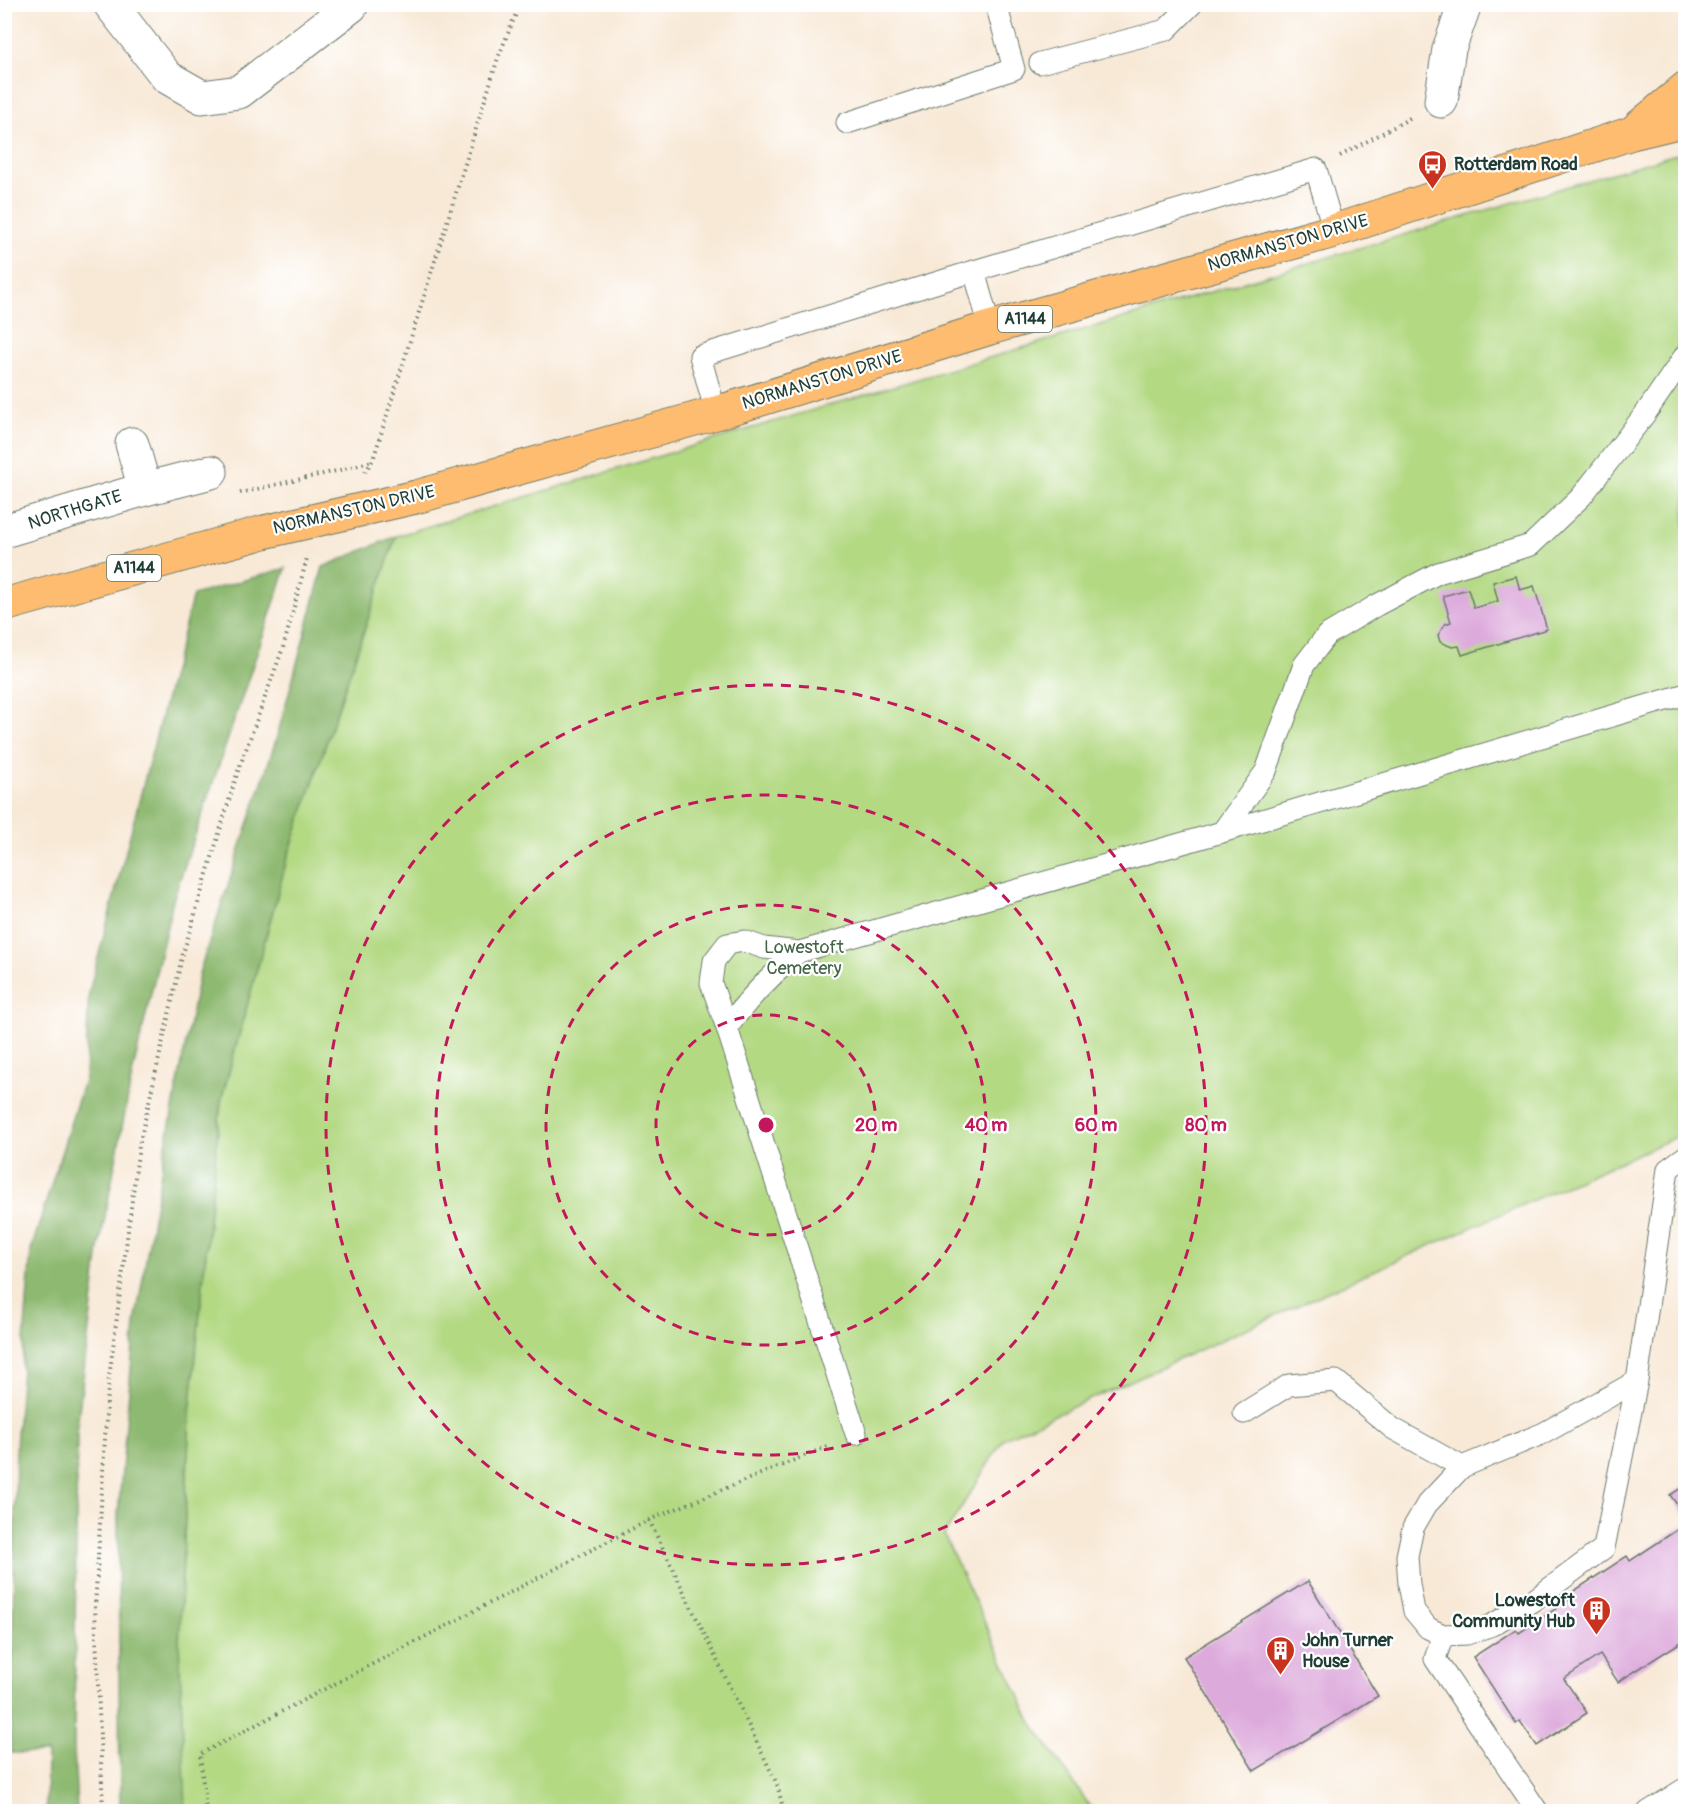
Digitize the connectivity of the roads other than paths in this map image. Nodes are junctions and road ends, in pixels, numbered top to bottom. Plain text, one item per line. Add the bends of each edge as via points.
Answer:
1 (110, 4) edge
2 (996, 4) edge
3 (1192, 4) edge
4 (1465, 4) edge
5 (351, 6) dead end
6 (1040, 63) dead end
7 (1686, 88) edge
8 (1442, 101) road end
9 (1686, 120) edge
10 (847, 123) dead end
11 (1632, 133) junction
12 (1334, 231) junction
13 (974, 271) junction
14 (990, 328) junction
15 (1686, 354) edge
16 (716, 413) junction
17 (132, 444) dead end
18 (211, 472) dead end
19 (145, 489) junction
20 (4, 531) edge
21 (4, 605) edge
22 (1686, 694) edge
23 (1222, 832) junction
24 (799, 952) junction
25 (727, 1028) junction
26 (1686, 1156) edge
27 (1636, 1381) junction
28 (1244, 1413) dead end
29 (856, 1434) road end
30 (1462, 1467) junction
31 (1443, 1635) junction
32 (1686, 1788) edge
33 (1538, 1812) edge
34 (1648, 1812) edge

1 - 5 street via 167,77 202,97 239,92
2 - 10 lane via 1014,69
3 - 6 lane via 1166,30
4 - 8 street via 1449,49
7 - 11 main road, NORMANSTON DRIVE / A1144
9 - 11 main road, NORMANSTON DRIVE / A1144
11 - 12 main road, NORMANSTON DRIVE / A1144
12 - 13 lane via 1316,169
12 - 14 main road, NORMANSTON DRIVE / A1144
13 - 14 lane
13 - 16 lane via 700,356
14 - 16 main road, NORMANSTON DRIVE / A1144
15 - 23 lane via 1581,497 1531,545 1438,573 1327,635 1304,665 1266,771
16 - 21 main road, NORMANSTON DRIVE / A1144, bridge
17 - 19 street, NORTHGATE
18 - 19 street, NORTHGATE
19 - 20 street, NORTHGATE
22 - 23 lane
23 - 24 lane
24 - 25 lane via 743,1004
24 - 25 lane via 744,941 727,944 714,961 711,983
25 - 29 lane
26 - 27 lane via 1668,1169
27 - 30 lane via 1544,1433
27 - 31 lane via 1604,1548 1534,1600 1492,1625 1467,1634
28 - 30 lane via 1289,1385 1336,1381 1392,1428
30 - 31 lane via 1427,1504 1413,1528 1407,1556 1414,1611 1428,1628
31 - 33 lane via 1435,1659
32 - 34 lane

